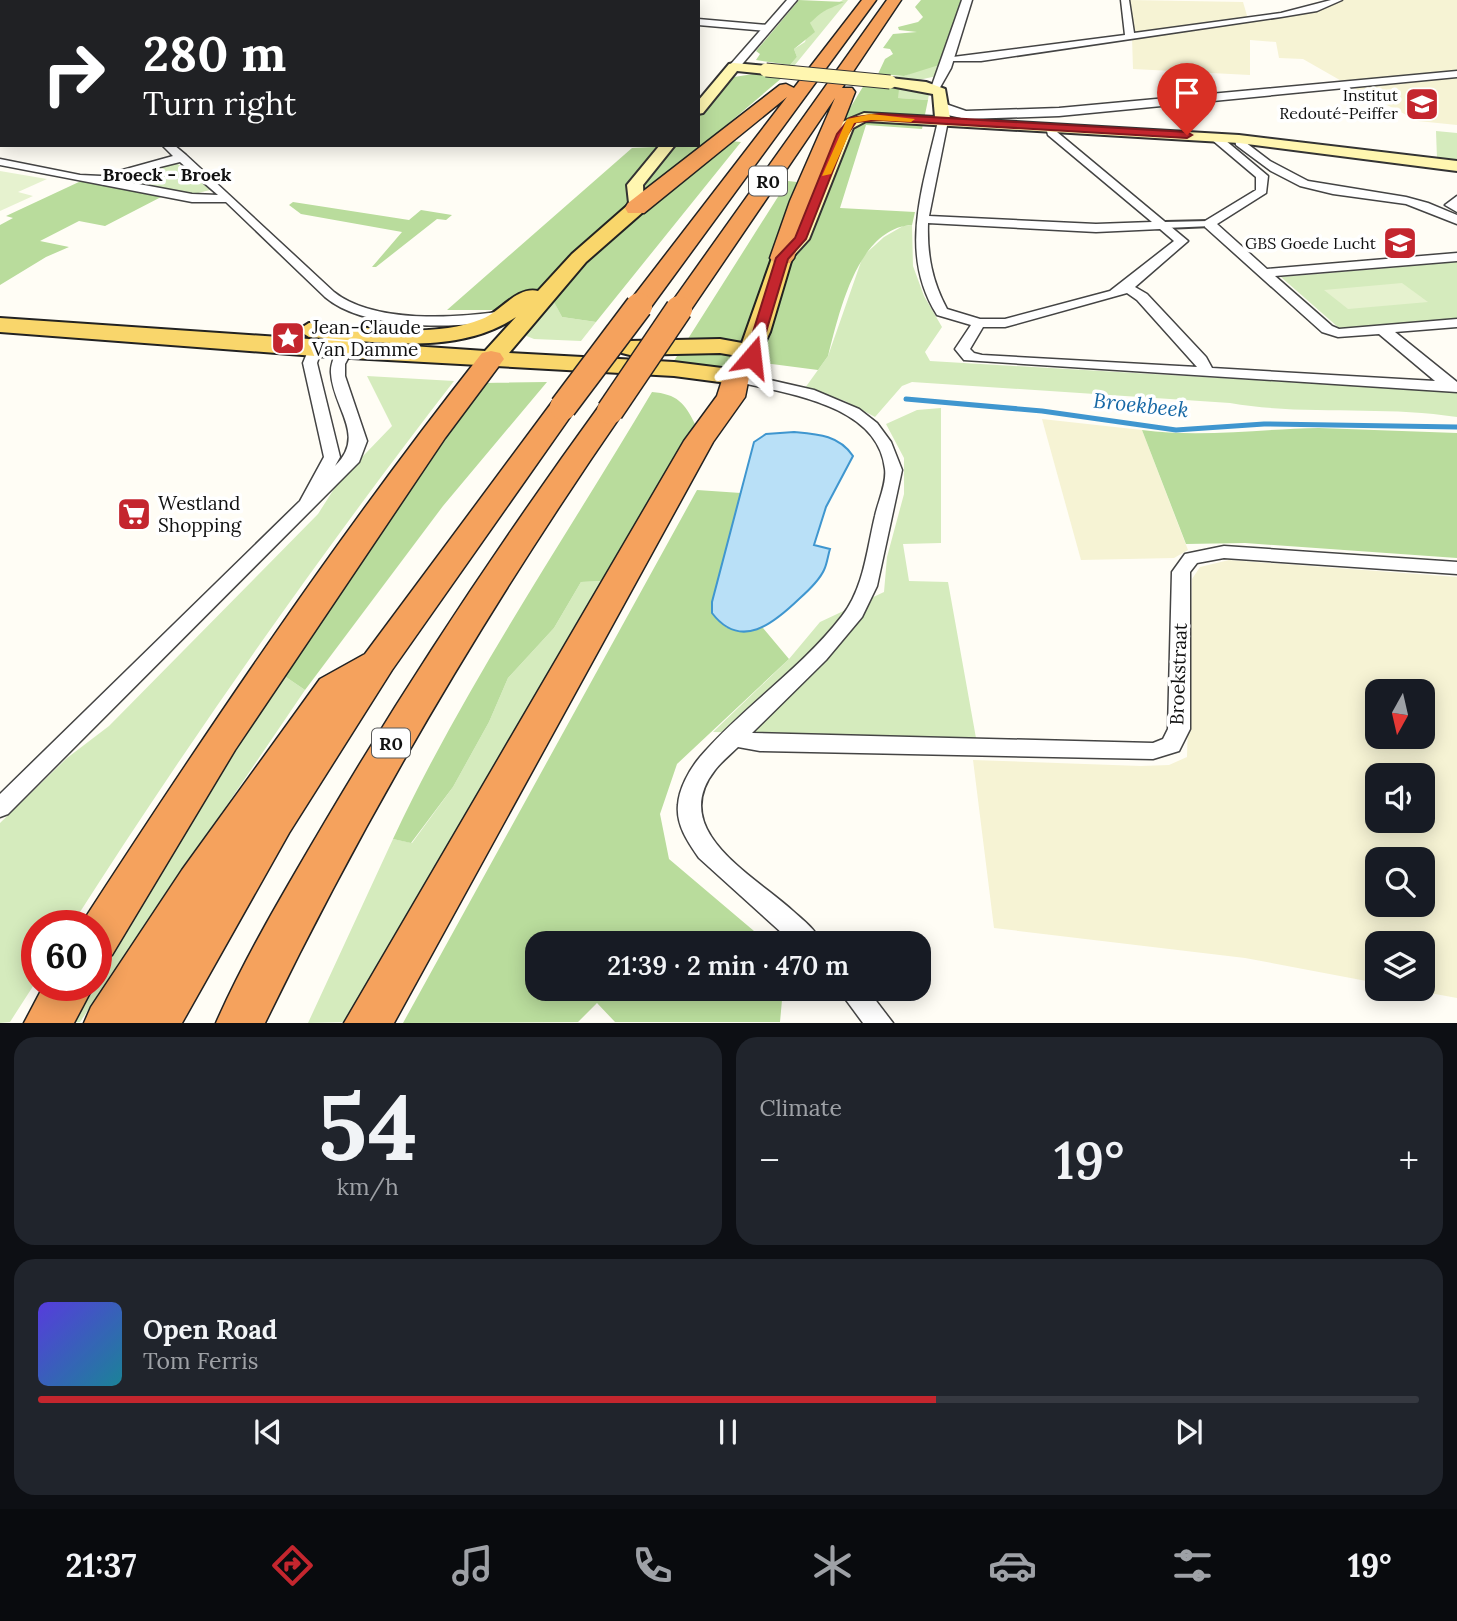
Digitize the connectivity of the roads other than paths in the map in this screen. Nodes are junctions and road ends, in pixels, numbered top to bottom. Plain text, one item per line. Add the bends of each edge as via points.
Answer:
1 (792, 0) edge
2 (869, 0) edge
3 (894, 0) edge
4 (967, 0) edge
5 (1125, 0) edge
6 (1338, 0) edge
7 (700, 22) edge
8 (768, 28) junction
9 (1130, 36) junction
10 (857, 54) junction
11 (950, 58) junction
12 (734, 67) junction
13 (1457, 74) edge
14 (807, 82) junction
15 (934, 89) junction
16 (701, 103) edge
17 (1042, 113) junction
18 (942, 114) junction
19 (1051, 127) junction
20 (1214, 137) junction
21 (1239, 139) junction
22 (169, 147) edge
23 (666, 147) edge
24 (182, 158) junction
25 (0, 162) edge
26 (1457, 166) edge
27 (102, 179) junction
28 (229, 199) junction
29 (636, 208) junction
30 (922, 219) junction
31 (1457, 220) edge
32 (1209, 224) junction
33 (1166, 225) junction
34 (1457, 257) edge
35 (782, 258) junction
36 (1266, 273) junction
37 (556, 283) junction
38 (1127, 287) junction
39 (0, 309) edge
40 (509, 314) junction
41 (979, 323) junction
42 (1457, 323) edge
43 (0, 325) edge
44 (1382, 329) junction
45 (431, 337) junction
46 (344, 341) junction
47 (315, 349) junction
48 (498, 350) junction
49 (749, 351) junction
50 (1206, 371) junction
51 (735, 376) junction
52 (1453, 387) edge
53 (307, 500) junction
54 (1457, 568) edge
55 (379, 661) junction
56 (726, 744) junction
57 (0, 808) edge
58 (112, 915) edge
59 (797, 931) edge
60 (61, 1001) edge
61 (861, 1001) edge
62 (48, 1023) edge
63 (108, 1023) edge
64 (156, 1023) edge
65 (240, 1023) edge
66 (368, 1023) edge
67 (880, 1023) edge

1 - 8 street
2 - 14 highway, R0
3 - 10 highway, R0
4 - 11 street
5 - 9 street
6 - 9 street via 1289,14
7 - 8 street
8 - 12 street
9 - 11 street via 981,58
10 - 35 highway
10 - 65 highway, R0, bridge via 498,570 368,781
11 - 15 street
12 - 15 main road, bridge
12 - 16 main road
13 - 17 street
14 - 29 highway via 786,89
14 - 55 highway, R0, bridge via 463,541
15 - 18 main road via 942,96
17 - 18 street
17 - 19 street via 1049,117
18 - 19 main road
18 - 30 street
18 - 35 main road via 871,117 848,123 800,239
19 - 20 main road
19 - 33 street via 1052,133
20 - 21 main road
20 - 32 street via 1262,176 1262,191
21 - 26 main road
21 - 31 street via 1280,174 1325,189 1433,206
22 - 24 street
23 - 29 main road via 635,185
24 - 27 street
24 - 28 street
25 - 27 street
27 - 28 street via 192,198
28 - 40 street via 352,310 440,318
29 - 37 main road
30 - 33 street via 1096,228
30 - 41 street via 921,265 940,308 948,315
32 - 33 street
32 - 36 street
33 - 38 street via 1182,241
34 - 36 street
35 - 49 main road
36 - 44 street via 1332,332
37 - 40 main road
37 - 48 main road
38 - 41 street via 1017,320
38 - 50 street via 1201,360
39 - 46 main road
40 - 45 main road via 480,327
41 - 50 street via 962,349 975,358
42 - 44 street
43 - 47 main road
44 - 52 street
45 - 46 main road
45 - 48 main road
46 - 47 main road
46 - 48 main road
46 - 53 street via 338,376 358,449 323,491
47 - 53 street via 311,372 332,457
48 - 49 main road via 720,346
48 - 51 main road
48 - 58 highway via 426,444 221,740
49 - 51 main road via 751,363
50 - 52 street
51 - 56 street via 822,397 862,417 876,428 890,451 894,470 868,586 852,617
51 - 66 highway via 731,397 699,441
53 - 57 street
54 - 56 street, Broekstraat via 1224,552 1191,558 1181,572 1179,729 1171,745 1153,751
55 - 63 highway via 333,688
55 - 64 highway, R0 via 275,821
56 - 59 street via 698,776 689,813 697,839 720,865
60 - 62 highway
61 - 67 street

